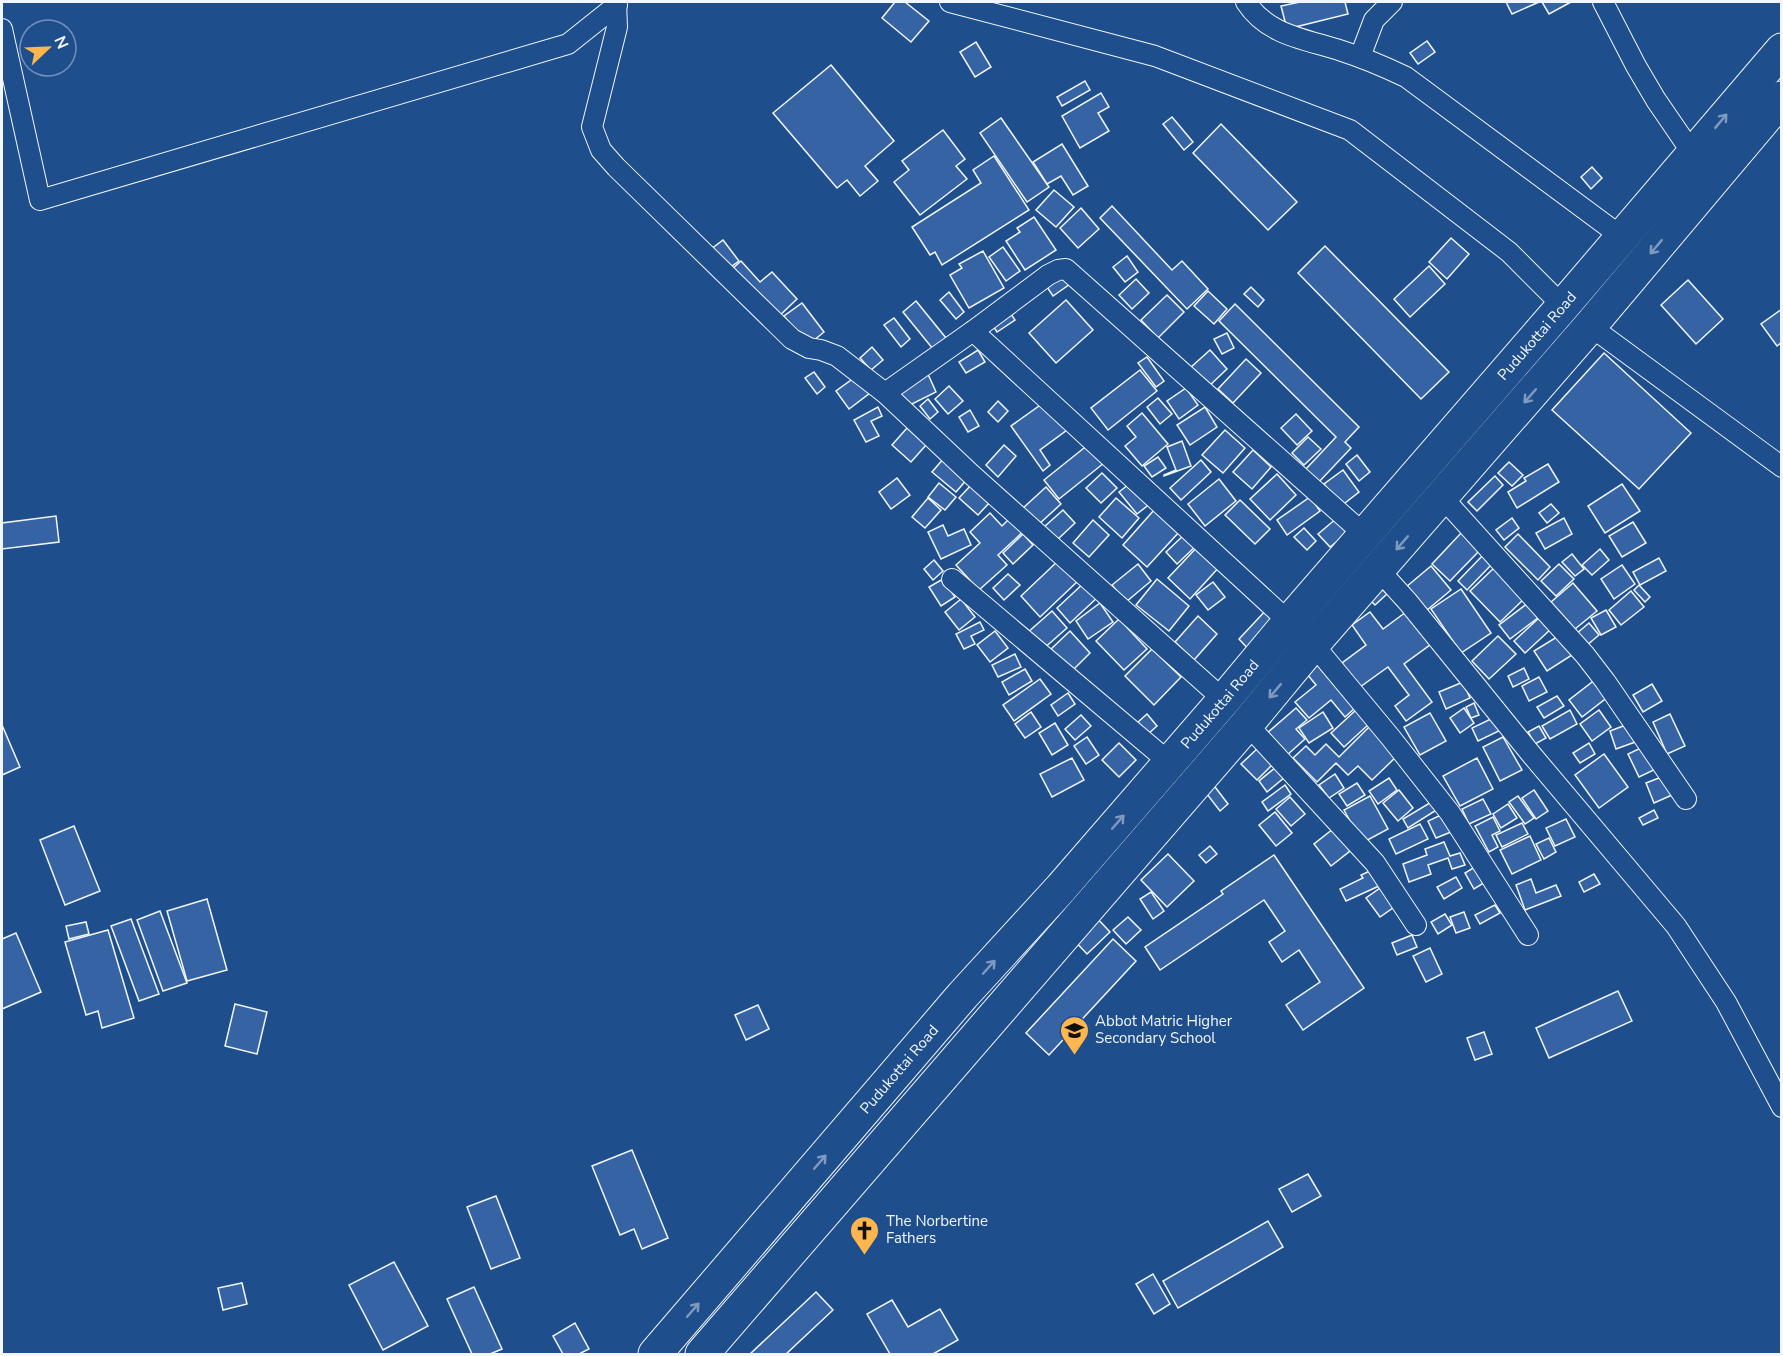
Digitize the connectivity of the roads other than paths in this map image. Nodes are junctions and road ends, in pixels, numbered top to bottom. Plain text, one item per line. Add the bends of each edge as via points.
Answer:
1 (950, 2) edge
2 (1246, 2) edge
3 (1392, 2) edge
4 (1603, 2) edge
5 (616, 3) edge
6 (2, 29) edge
7 (1782, 50) edge
8 (1360, 57) junction
9 (1782, 98) edge
10 (1693, 154) junction
11 (1622, 237) junction
12 (1563, 306) junction
13 (1590, 327) junction
14 (973, 331) junction
15 (885, 393) junction
16 (1782, 467) edge
17 (1442, 497) junction
18 (1365, 535) junction
19 (1379, 570) junction
20 (951, 579) dead end
21 (1290, 621) junction
22 (1313, 644) junction
23 (1224, 700) junction
24 (1247, 724) junction
25 (1170, 763) junction
26 (1686, 799) dead end
27 (1416, 925) dead end
28 (1528, 935) dead end
29 (963, 995) junction
30 (993, 1018) junction
31 (1782, 1107) edge
32 (654, 1354) edge
33 (702, 1354) edge

1 - 12 street via 1155,56 1350,130 1509,252
2 - 8 street via 1269,26 1292,38
3 - 8 street via 1374,20
4 - 10 street via 1641,75
5 - 6 street via 568,44 40,200
5 - 15 street via 617,27 592,127 601,150 792,339 837,356
10 -> 7 highway, Pudukottai Road
8 - 11 street via 1406,77
9 -> 13 highway
10 - 11 highway, Pudukottai Road
11 - 12 highway, Pudukottai Road
12 - 18 highway, Pudukottai Road
13 - 16 street
13 -> 17 highway
14 - 15 street
14 - 18 street via 1048,275 1066,269
14 - 21 street
15 - 23 street
17 -> 19 highway
17 - 26 street via 1585,656
18 - 21 highway, Pudukottai Road
19 - 22 highway
19 - 31 street via 1676,926 1726,1002
20 - 25 street
21 - 22 street
21 - 23 highway, Pudukottai Road
22 -> 24 highway
22 - 28 street via 1450,813
23 - 25 highway, Pudukottai Road
24 - 27 street via 1375,863
24 - 30 highway
29 -> 25 highway, Pudukottai Road
29 - 30 highway
32 -> 29 highway, Pudukottai Road
30 - 33 highway

